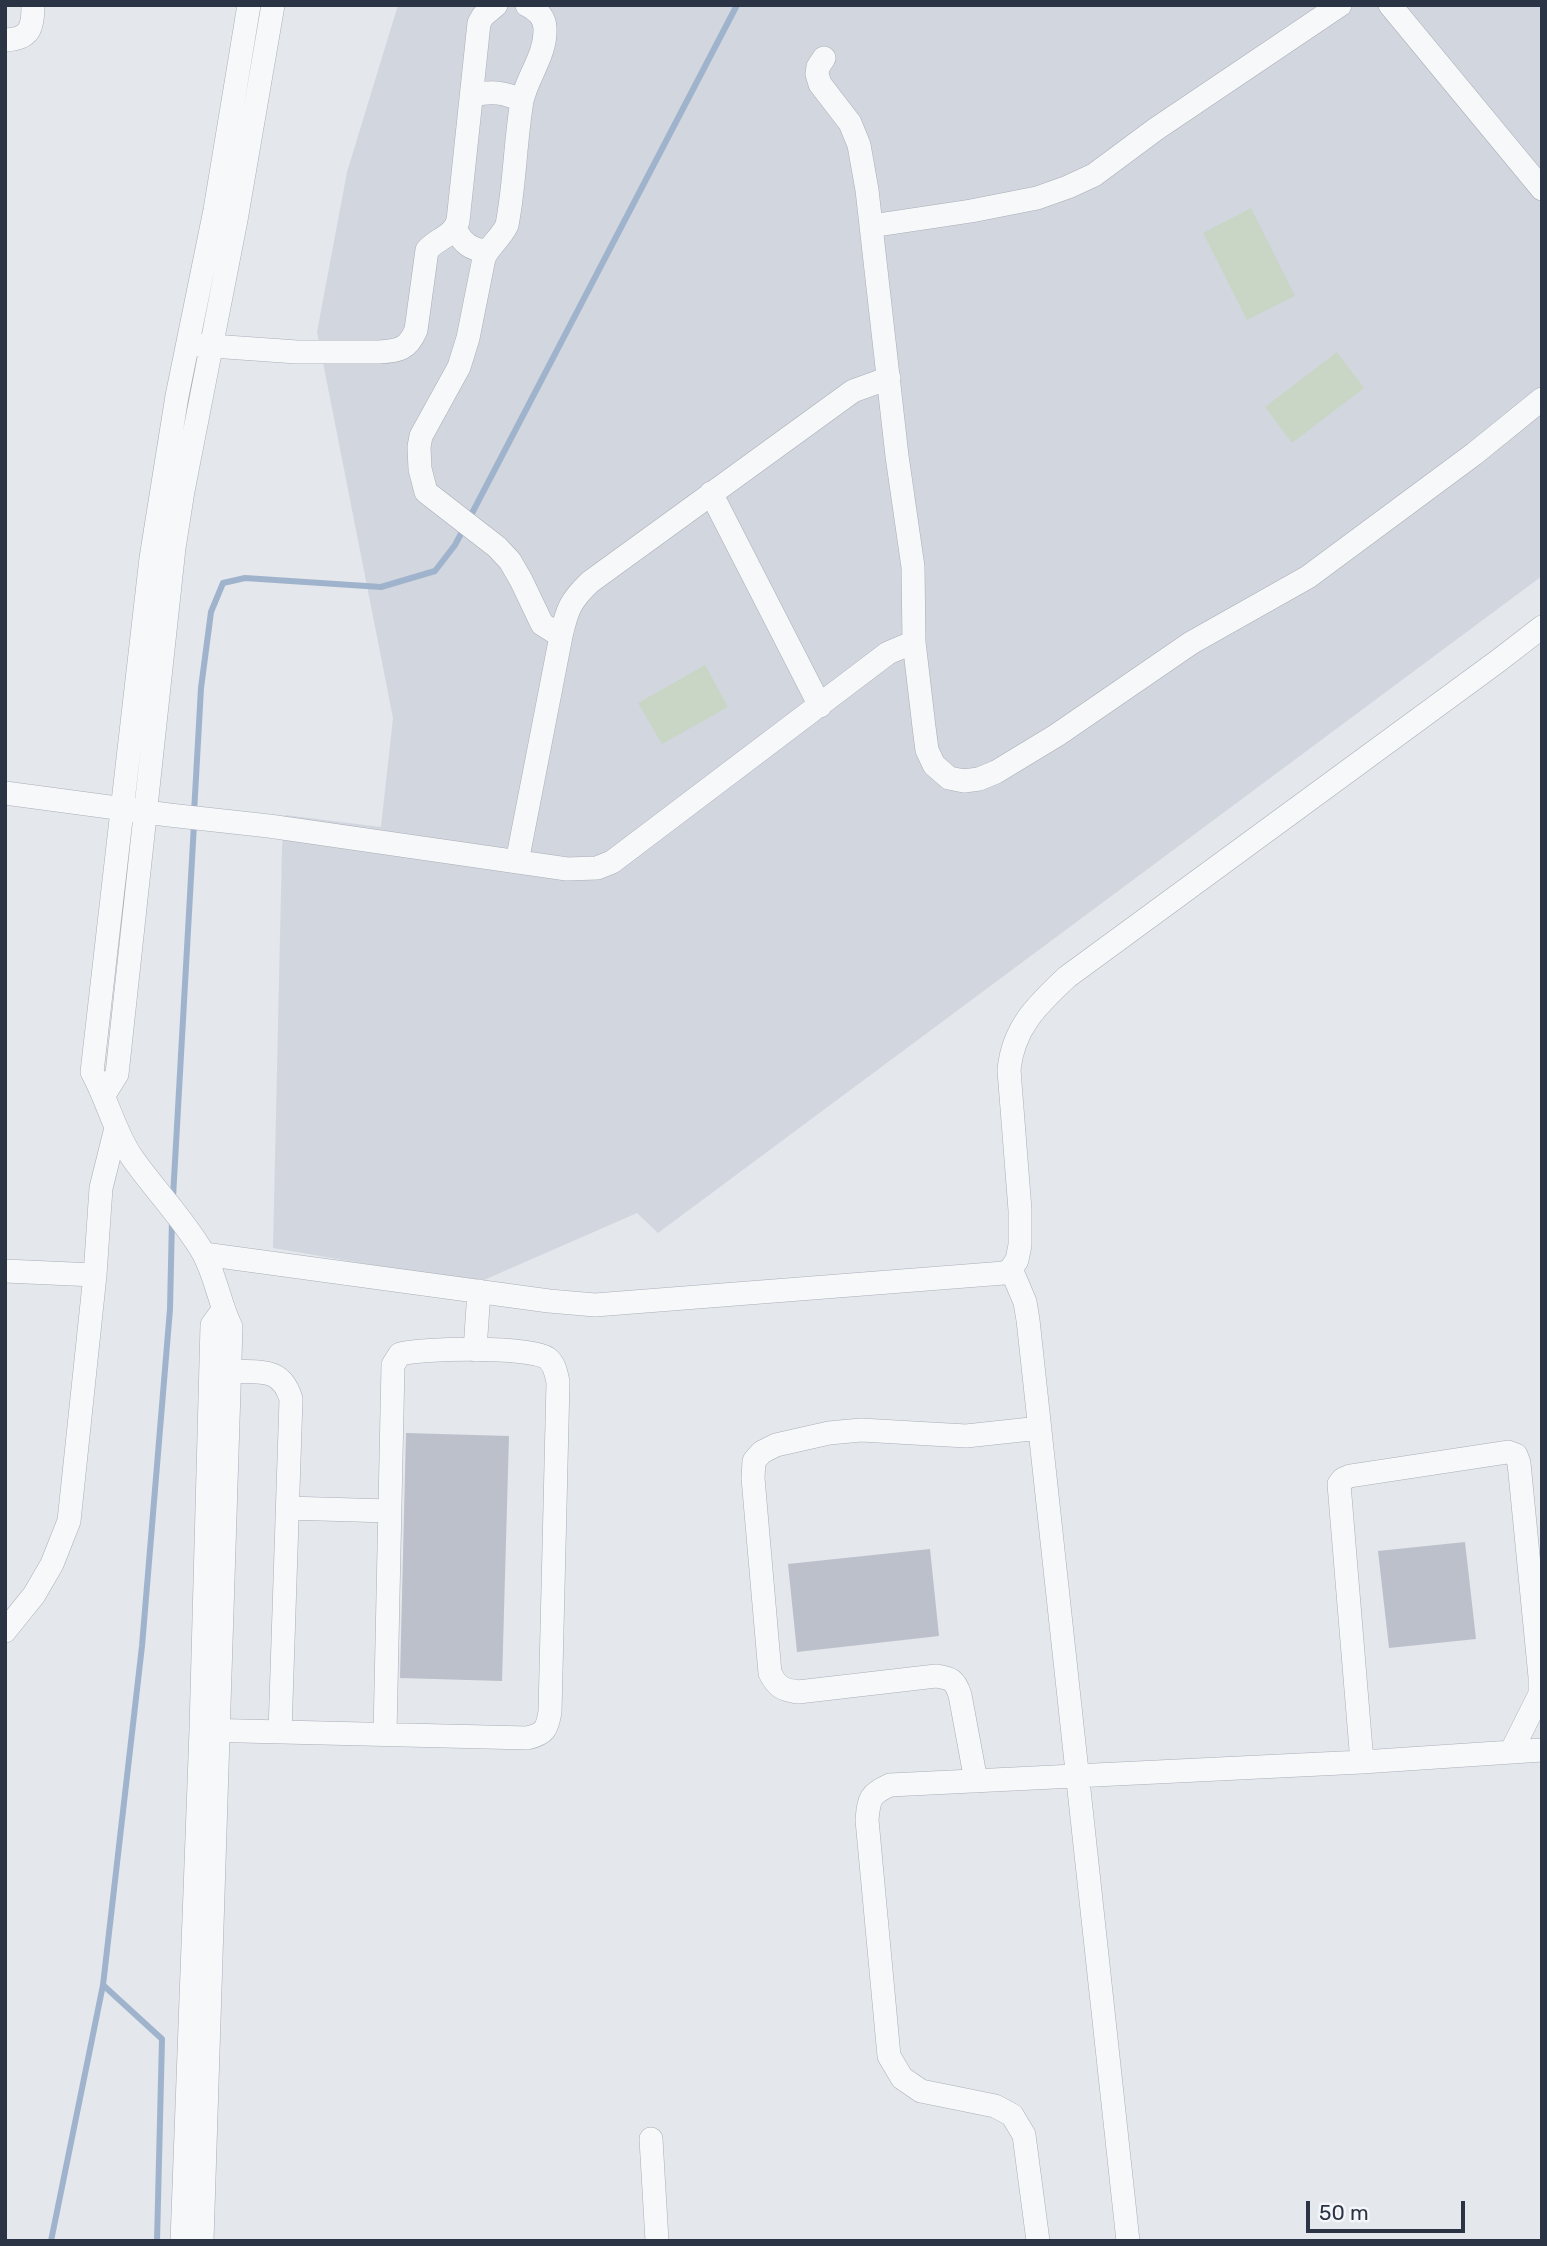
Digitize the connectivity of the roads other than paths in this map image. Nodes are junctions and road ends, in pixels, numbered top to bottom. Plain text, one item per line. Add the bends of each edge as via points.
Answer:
1 (33, 5) edge
2 (249, 5) edge
3 (273, 5) edge
4 (496, 5) edge
5 (1340, 5) edge
6 (1390, 5) edge
7 (536, 8) edge
8 (5, 40) edge
9 (824, 58) dead end
10 (473, 95) junction
11 (522, 101) junction
12 (1540, 184) edge
13 (871, 226) junction
14 (455, 228) junction
15 (487, 251) junction
16 (187, 344) junction
17 (212, 347) junction
18 (889, 378) junction
19 (1542, 399) edge
20 (711, 493) junction
21 (1542, 626) edge
22 (561, 636) junction
23 (914, 642) junction
24 (820, 706) junction
25 (5, 793) edge
26 (134, 809) junction
27 (517, 862) junction
28 (116, 1128) junction
29 (198, 1245) junction
30 (1011, 1269) junction
31 (5, 1271) edge
32 (95, 1275) junction
33 (479, 1291) junction
34 (223, 1310) junction
35 (475, 1350) junction
36 (230, 1370) junction
37 (1040, 1428) junction
38 (287, 1508) junction
39 (389, 1511) junction
40 (5, 1631) edge
41 (210, 1730) junction
42 (280, 1732) junction
43 (385, 1734) junction
44 (1542, 1751) edge
45 (1511, 1752) junction
46 (1362, 1762) junction
47 (1079, 1777) junction
48 (976, 1781) junction
49 (651, 2139) dead end
50 (182, 2241) edge
51 (202, 2241) edge
52 (657, 2241) edge
53 (1038, 2241) edge
54 (1128, 2241) edge

1 - 8 street via 31,29 15,40
2 - 16 street
3 - 17 street
4 - 10 street via 480,23
5 - 13 street via 1094,175 1037,198
6 - 12 street
7 - 11 street via 545,23 544,45
9 - 13 street via 817,74 856,134
10 - 11 street via 503,93
10 - 14 street
11 - 15 street via 506,225
13 - 18 street
14 - 15 street via 463,242
14 - 17 street via 427,250 416,330 404,348 297,352
15 - 22 street via 458,367 419,447 422,484 510,561 542,624
16 - 17 street
16 - 26 street via 151,558
17 - 26 street via 183,491
18 - 20 street via 853,391
18 - 23 street via 913,567
19 - 23 street via 1308,577 1191,643 1057,736 979,779 949,778 934,765 927,750
20 - 22 street via 574,597
20 - 24 street
21 - 30 street via 1068,977 1026,1020 1015,1038 1009,1070 1020,1210 1020,1245
22 - 27 street
23 - 24 street via 888,653
24 - 27 street via 612,862 582,870
25 - 26 street
26 - 27 street
26 - 28 street via 117,1074 104,1095
28 - 29 street via 129,1153
28 - 32 street via 101,1188
29 - 33 street
29 - 34 street
30 - 33 street via 993,1275 595,1305
30 - 37 street via 1025,1303
31 - 32 street
32 - 40 street via 69,1521 34,1595
33 - 35 street
34 - 36 street via 232,1327
34 - 41 street via 212,1325
35 - 39 street via 412,1351 400,1354 393,1365
35 - 43 street via 547,1358 558,1382 547,1727 527,1738
36 - 38 street via 277,1375 287,1384 291,1399
36 - 41 street
37 - 47 street
37 - 48 street via 966,1436 861,1430 829,1433 776,1445 754,1461 771,1673 776,1684 798,1692 949,1678 960,1695
38 - 39 street
38 - 42 street
39 - 43 street
41 - 42 street
41 - 50 street
41 - 51 street
42 - 43 street
44 - 45 street
45 - 46 street
45 - 46 street via 1540,1694 1540,1677 1519,1463 1516,1455 1508,1452 1350,1476 1339,1484
46 - 47 street
47 - 48 street
47 - 54 street
48 - 53 street via 890,1785 875,1791 868,1802 890,2056 902,2078 922,2091 995,2106 1012,2115 1024,2135
49 - 52 street

